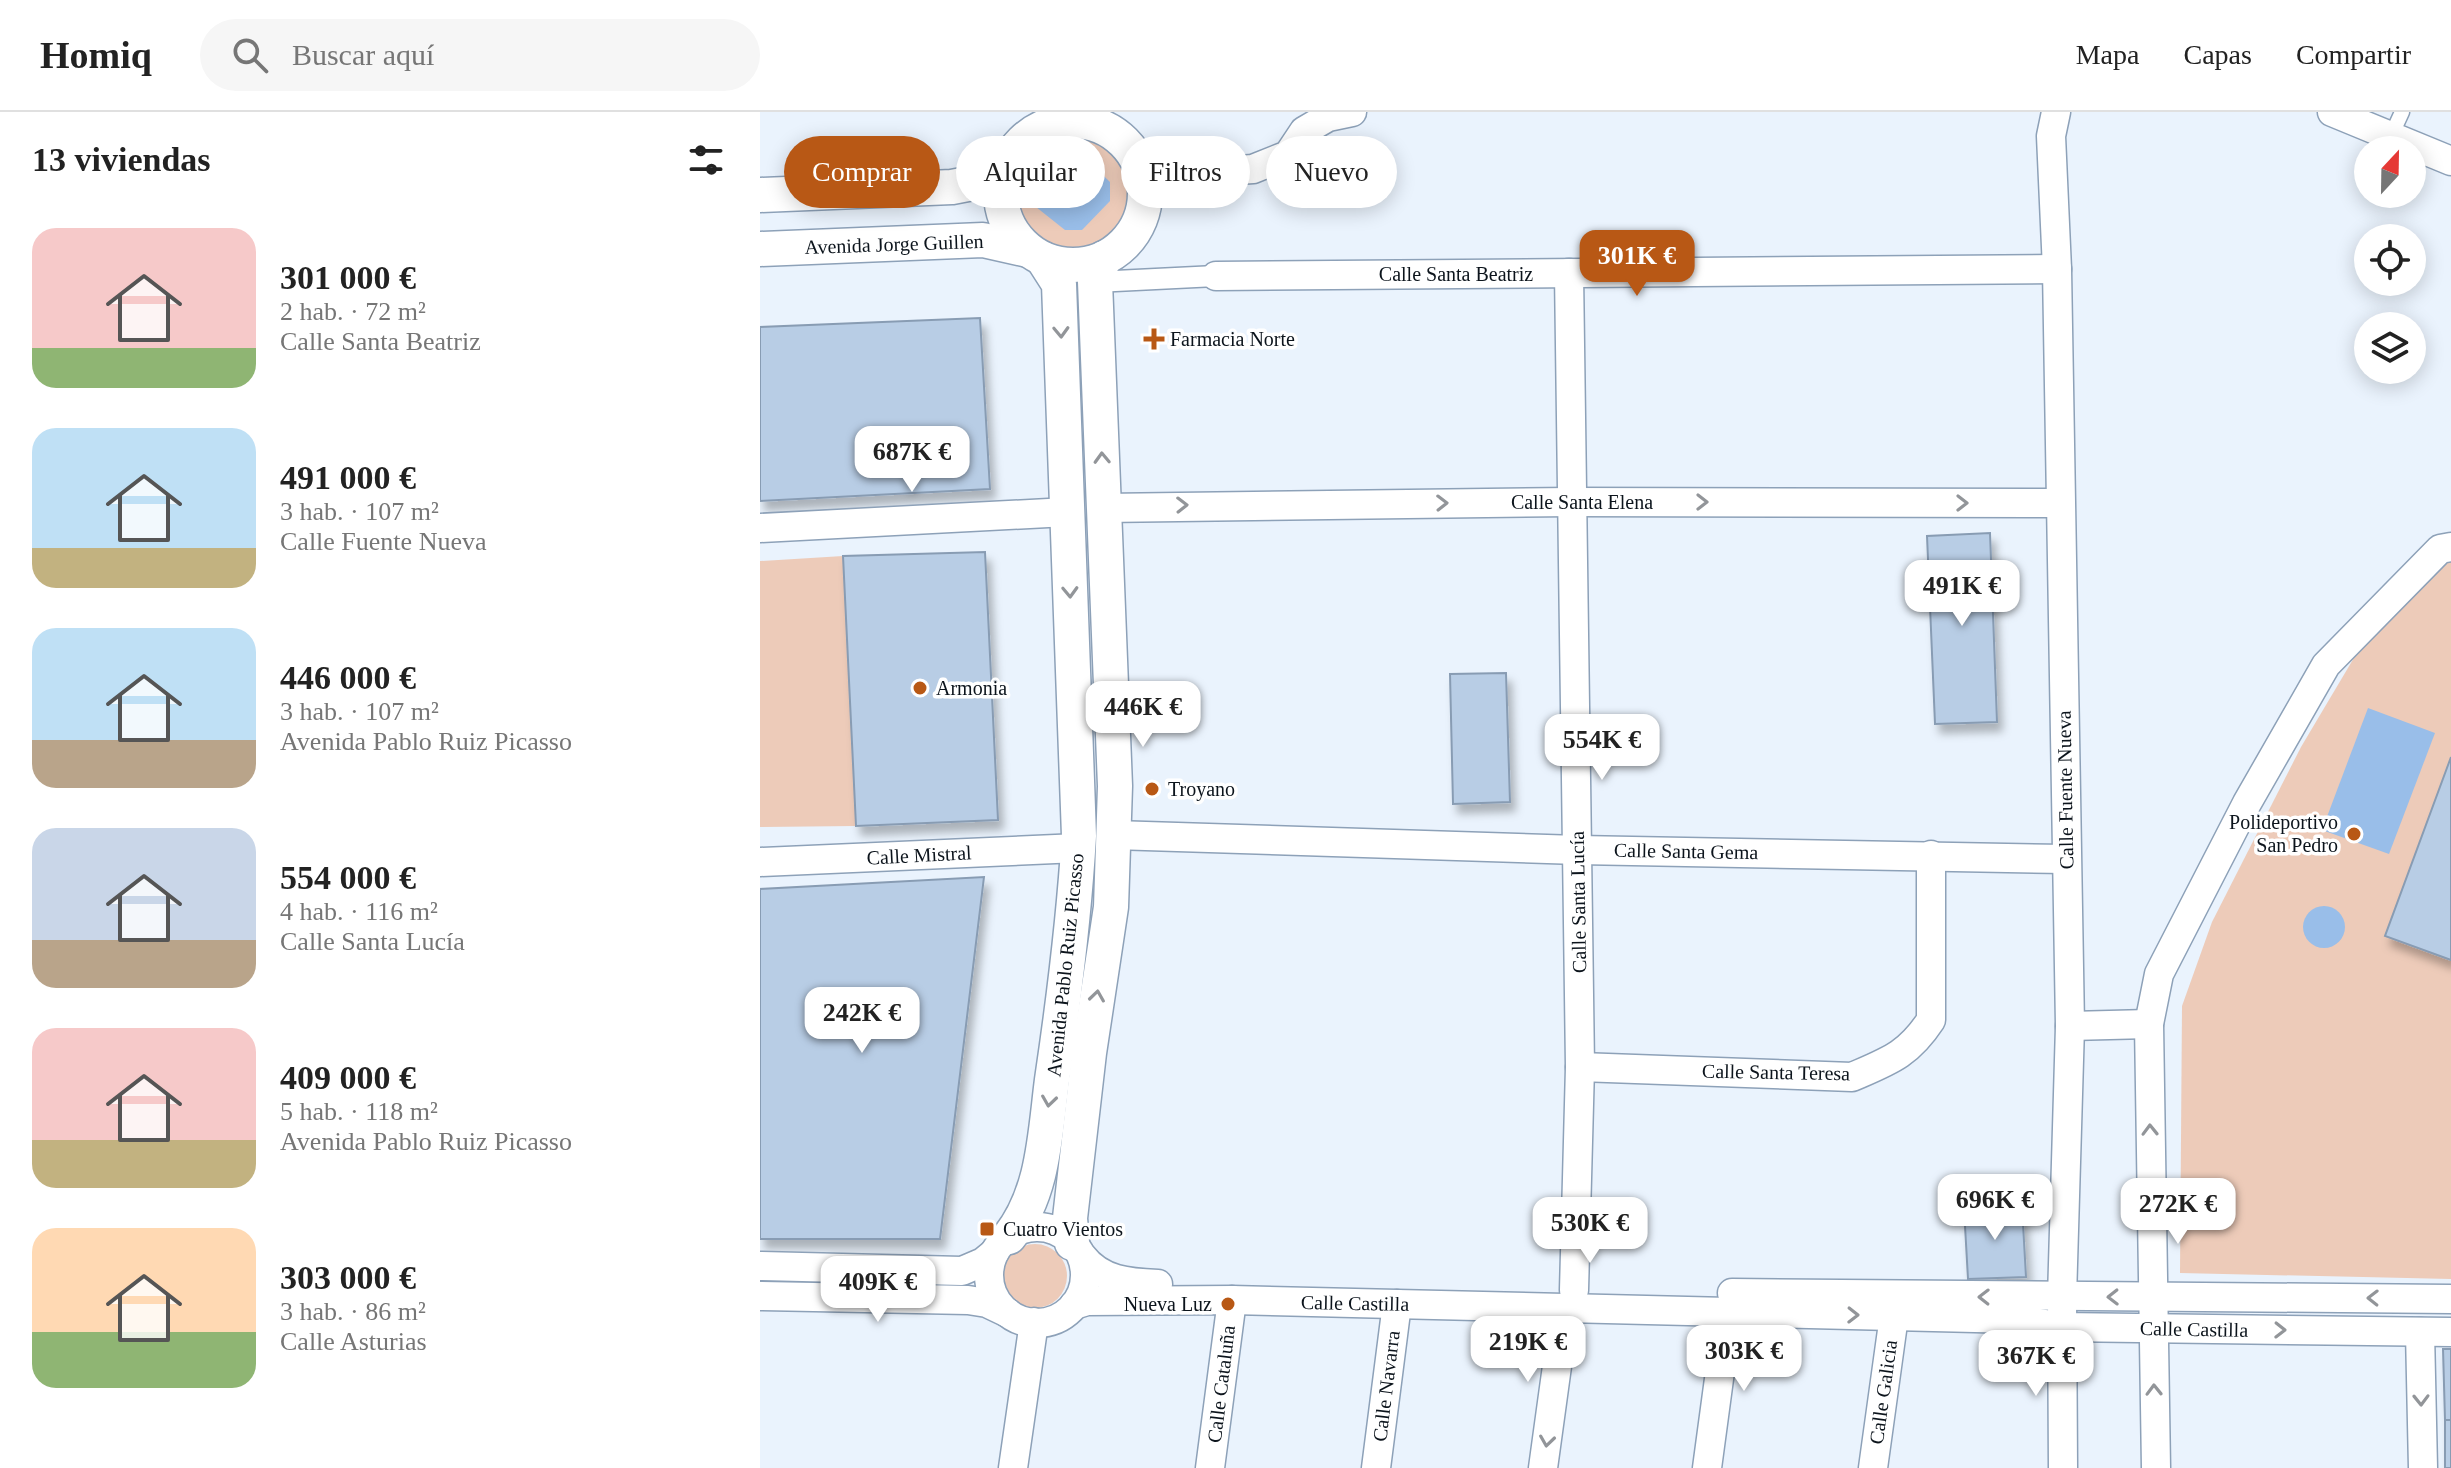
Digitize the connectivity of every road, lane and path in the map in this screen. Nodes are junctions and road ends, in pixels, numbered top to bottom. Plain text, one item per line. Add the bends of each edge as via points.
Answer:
1 (1352, 112) edge
2 (2056, 112) edge
3 (2332, 112) edge
4 (1052, 118) edge
5 (1101, 120) edge
6 (1302, 121) edge
7 (2396, 124) edge
8 (1030, 136) edge
9 (1121, 139) edge
10 (2451, 161) edge
11 (1250, 169) edge
12 (956, 186) edge
13 (760, 195) edge
14 (1003, 208) edge
15 (1144, 208) edge
16 (760, 249) edge
17 (1035, 254) junction
18 (2057, 269) junction
19 (1100, 270) junction
20 (1569, 273) junction
21 (1216, 276) joint
22 (1571, 502) junction
23 (2060, 503) junction
24 (1104, 508) junction
25 (1067, 512) junction
26 (760, 528) edge
27 (2451, 547) edge
28 (1114, 835) junction
29 (1078, 848) junction
30 (1578, 850) junction
31 (1931, 855) junction
32 (2065, 859) junction
33 (760, 862) edge
34 (2149, 1024) junction
35 (2070, 1026) junction
36 (1580, 1067) junction
37 (1002, 1245) junction
38 (1077, 1249) junction
39 (760, 1266) edge
40 (760, 1296) edge
41 (2153, 1297) junction
42 (2062, 1298) junction
43 (1569, 1299) junction
44 (2451, 1299) edge
45 (1232, 1300) junction
46 (1397, 1304) junction
47 (1074, 1305) junction
48 (1728, 1312) junction
49 (1894, 1316) junction
50 (1021, 1317) junction
51 (2062, 1327) junction
52 (2153, 1328) junction
53 (2420, 1332) junction
54 (2451, 1332) edge
55 (1013, 1468) edge
56 (1210, 1468) edge
57 (1376, 1468) edge
58 (1543, 1468) edge
59 (1707, 1468) edge
60 (1873, 1468) edge
61 (2063, 1468) edge
62 (2156, 1468) edge
63 (2423, 1468) edge

1 - 6 street
2 - 18 street, Calle Fuente Nueva via 2051,136
3 - 7 street
4 - 5 street
4 - 8 street
5 - 9 street
6 - 11 street via 1288,155
7 - 10 street
12 - 13 street
14 - 17 street via 1015,237
15 - 19 street via 1135,232
16 - 17 street, Avenida Jorge Guillen via 983,240
17 - 19 street
17 -> 25 street, Avenida Pablo Ruiz Picasso via 1059,284
18 - 20 street, Calle Santa Beatriz
18 - 23 street, Calle Fuente Nueva
19 - 21 street, Calle Santa Beatriz
24 -> 19 street, Avenida Pablo Ruiz Picasso
20 - 21 street, Calle Santa Beatriz
20 - 22 street, Calle Santa Lucía
22 -> 23 street, Calle Santa Elena
24 -> 22 street, Calle Santa Elena
22 - 30 street, Calle Santa Lucía
23 - 32 street, Calle Fuente Nueva
24 - 28 street, Avenida Pablo Ruiz Picasso
25 - 26 street
25 -> 29 street, Avenida Pablo Ruiz Picasso
27 - 34 street via 2440,549 2326,665 2159,974
28 - 30 street, Calle Santa Gema
38 -> 28 street, Avenida Pablo Ruiz Picasso via 1070,1218 1111,907
29 - 33 street, Calle Mistral
29 -> 37 street, Avenida Pablo Ruiz Picasso via 1067,982 1038,1176 1027,1212
30 - 31 street, Calle Santa Gema
30 - 36 street, Calle Santa Lucía
31 - 32 street, Calle Santa Gema
31 - 36 street, Calle Santa Teresa via 1931,1020 1917,1041 1893,1060 1852,1077
32 - 35 street, Calle Fuente Nueva
34 - 35 street
41 -> 34 street
35 - 42 street, Calle Fuente Nueva
36 - 43 street, Calle Santa Lucía
37 - 38 street via 1026,1230 1041,1229 1058,1233
37 - 39 street via 962,1271
37 - 50 street via 990,1269 990,1284 996,1298
38 - 43 street, Calle Castilla via 1094,1269 1125,1282
38 - 47 street, Avenida Pablo Ruiz Picasso via 1086,1269
40 - 50 street via 968,1300
41 -> 42 street, Calle Castilla
44 -> 41 street, Calle Castilla
41 - 52 street
42 -> 43 street, Calle Castilla
42 - 51 street, Calle Fuente Nueva
43 - 46 street, Calle Castilla
43 - 48 street, Calle Castilla
43 -> 58 street, Calle Santa Lucía
45 - 46 street, Calle Castilla
45 - 47 street, Calle Castilla
45 - 56 street, Calle Cataluña
46 - 57 street, Calle Navarra
47 - 50 street via 1059,1318
48 -> 49 street, Calle Castilla
48 - 59 street
49 - 51 street, Calle Castilla via 2016,1319
49 - 60 street, Calle Galicia
50 - 55 street
51 - 52 street, Calle Castilla
51 - 61 street, Calle Fuente Nueva
52 -> 53 street, Calle Castilla
62 -> 52 street
53 - 54 street, Calle Castilla
53 -> 63 street

